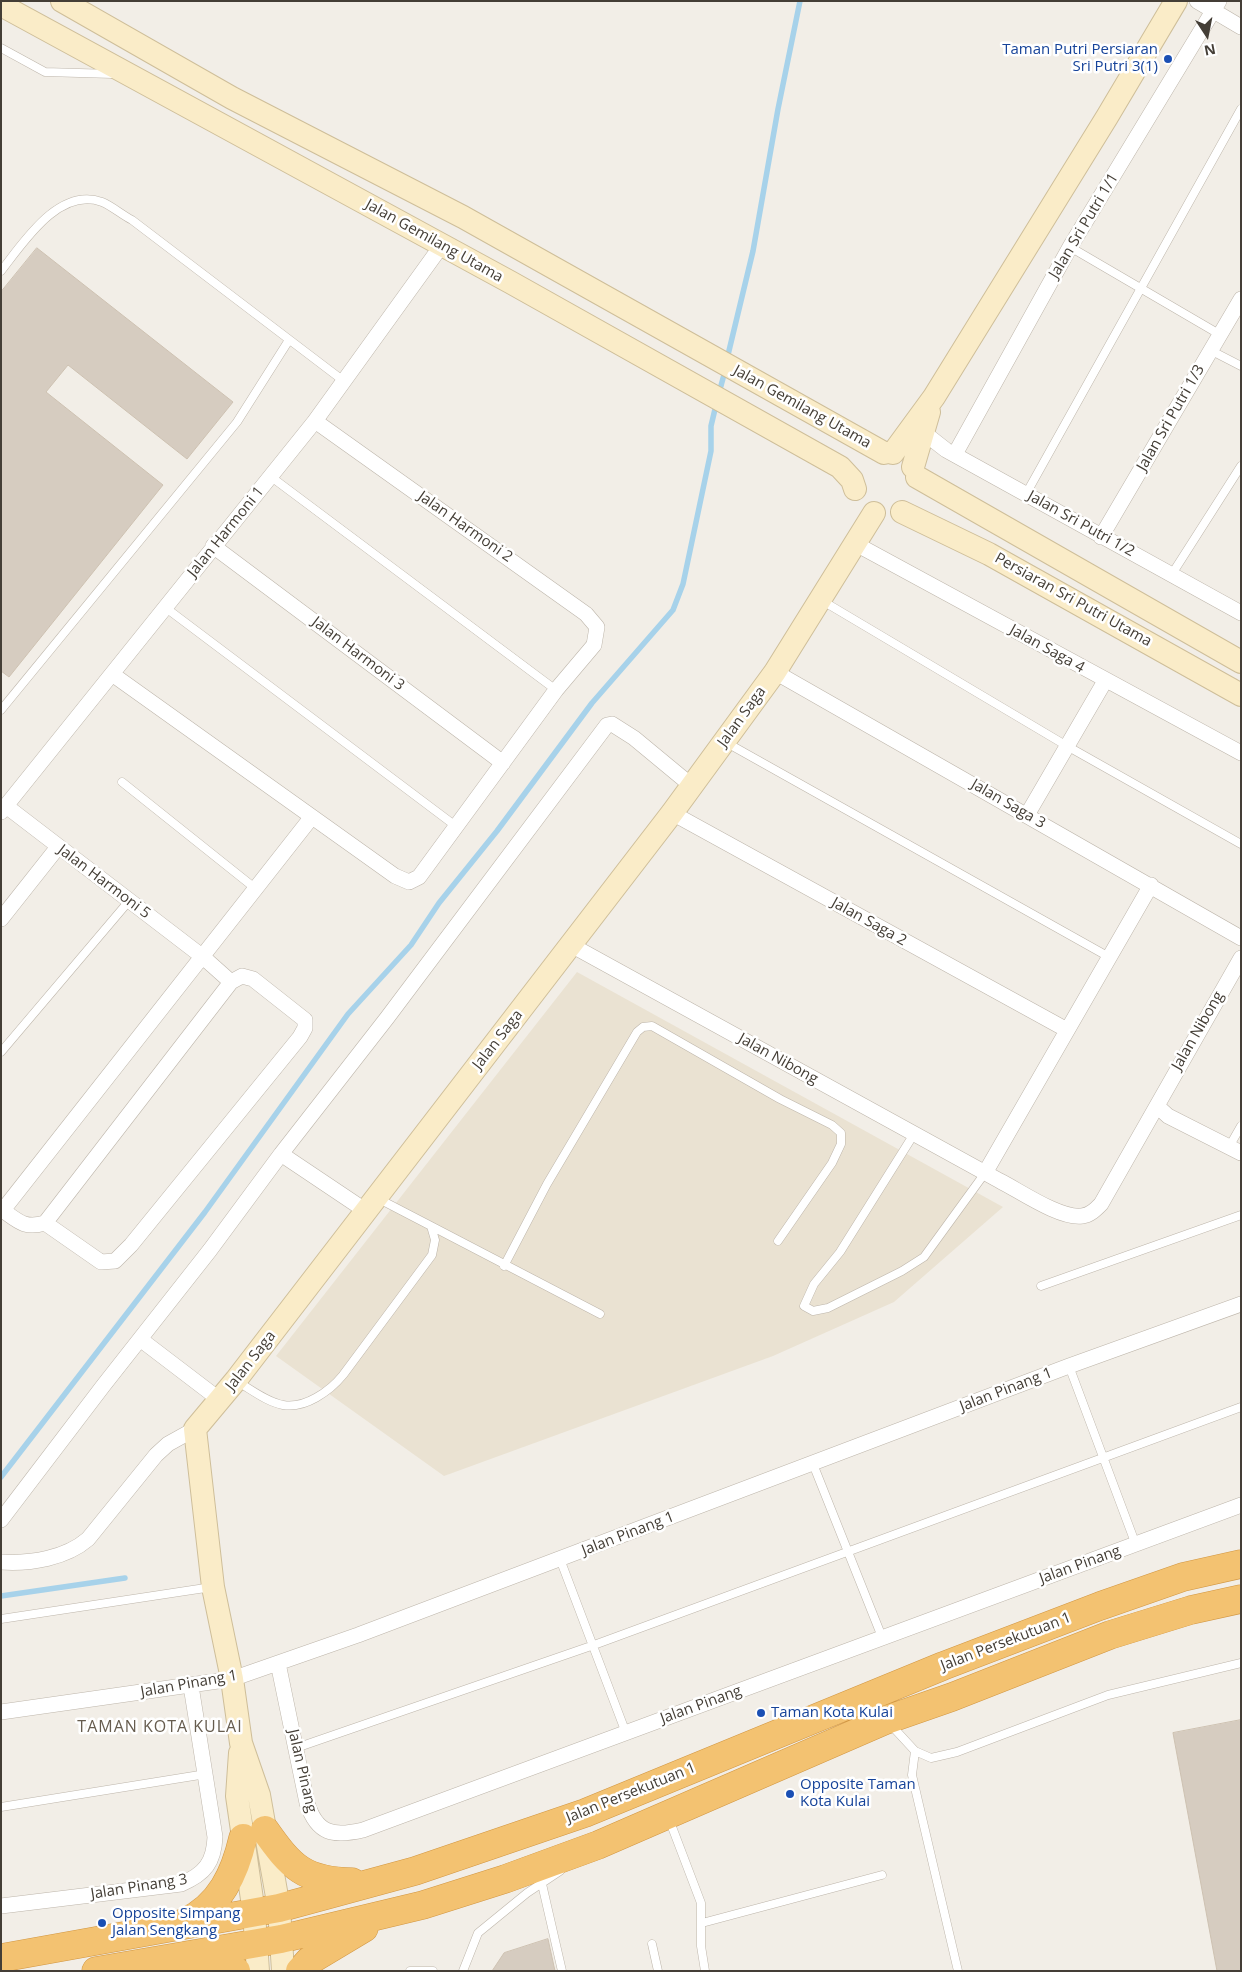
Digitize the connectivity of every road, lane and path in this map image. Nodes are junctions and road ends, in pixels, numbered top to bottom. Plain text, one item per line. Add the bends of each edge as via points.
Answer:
1 (62, 1) edge
2 (1176, 1) edge
3 (1197, 1) edge
4 (1, 5) edge
5 (1217, 6) edge
6 (1241, 27) edge
7 (1, 48) edge
8 (130, 76) junction
9 (1241, 109) edge
10 (442, 245) junction
11 (1070, 247) junction
12 (1, 271) edge
13 (1142, 289) junction
14 (1241, 299) edge
15 (1219, 334) junction
16 (289, 340) junction
17 (1210, 350) junction
18 (1241, 366) edge
19 (345, 382) junction
20 (934, 397) junction
21 (315, 421) junction
22 (923, 432) junction
23 (888, 453) junction
24 (955, 454) junction
25 (1241, 466) edge
26 (915, 472) junction
27 (270, 476) junction
28 (855, 489) junction
29 (1026, 494) junction
30 (902, 512) junction
31 (874, 513) junction
32 (1101, 537) junction
33 (854, 543) junction
34 (214, 546) junction
35 (1172, 574) junction
36 (820, 599) junction
37 (166, 608) junction
38 (1241, 613) edge
39 (1241, 662) edge
40 (775, 672) junction
41 (112, 674) junction
42 (1105, 681) junction
43 (556, 690) junction
44 (1241, 695) edge
45 (1, 710) edge
46 (724, 742) junction
47 (1067, 746) junction
48 (1241, 754) edge
49 (503, 763) junction
50 (122, 782) dead end
51 (692, 786) junction
52 (4, 809) edge
53 (672, 813) junction
54 (1027, 815) junction
55 (311, 818) junction
56 (457, 827) junction
57 (1241, 844) edge
58 (58, 846) junction
59 (1151, 885) junction
60 (256, 889) junction
61 (129, 902) junction
62 (1, 919) edge
63 (1241, 938) edge
64 (571, 945) junction
65 (203, 957) junction
66 (1109, 957) junction
67 (1241, 958) edge
68 (231, 982) junction
69 (1067, 1030) junction
70 (1, 1052) edge
71 (1157, 1106) junction
72 (1241, 1126) edge
73 (914, 1134) junction
74 (1235, 1150) edge
75 (281, 1154) junction
76 (985, 1173) junction
77 (371, 1205) junction
78 (2, 1209) edge
79 (1241, 1215) edge
80 (44, 1223) junction
81 (431, 1226) junction
82 (778, 1241) dead end
83 (504, 1266) junction
84 (1041, 1286) dead end
85 (1241, 1304) edge
86 (600, 1314) dead end
87 (140, 1339) junction
88 (1069, 1366) junction
89 (236, 1380) junction
90 (220, 1400) junction
91 (1241, 1407) edge
92 (195, 1430) junction
93 (1102, 1457) junction
94 (813, 1464) junction
95 (1241, 1505) edge
96 (1, 1520) edge
97 (1136, 1544) junction
98 (848, 1552) junction
99 (560, 1559) junction
100 (1, 1562) edge
101 (1241, 1564) edge
102 (213, 1587) junction
103 (1241, 1599) edge
104 (1, 1620) edge
105 (882, 1637) junction
106 (594, 1645) junction
107 (278, 1663) junction
108 (1241, 1664) edge
109 (232, 1679) junction
110 (191, 1686) junction
111 (1, 1712) edge
112 (886, 1720) junction
113 (626, 1733) junction
114 (296, 1748) junction
115 (915, 1751) junction
116 (206, 1774) junction
117 (1, 1808) edge
118 (668, 1815) junction
119 (254, 1834) junction
120 (598, 1845) junction
121 (882, 1875) dead end
122 (373, 1882) junction
123 (542, 1884) junction
124 (1, 1906) edge
125 (267, 1910) junction
126 (399, 1910) junction
127 (702, 1923) junction
128 (174, 1927) junction
129 (269, 1941) junction
130 (652, 1944) dead end
131 (1, 1958) edge
132 (171, 1958) junction
133 (96, 1971) edge
134 (236, 1971) edge
135 (258, 1971) edge
136 (283, 1971) edge
137 (300, 1971) edge
138 (410, 1971) edge
139 (433, 1971) edge
140 (463, 1971) edge
141 (562, 1971) edge
142 (658, 1971) edge
143 (705, 1971) edge
144 (958, 1971) edge

1 - 23 main road, Jalan Gemilang Utama via 232,98 463,217
2 - 20 main road
3 - 5 street
4 - 8 main road, Jalan Gemilang Utama
5 - 6 street
5 - 11 street, Jalan Sri Putri 1/1
7 - 8 lane via 45,72
8 - 10 main road, Jalan Gemilang Utama
9 - 13 lane
10 - 19 street, Jalan Harmoni 1
10 - 28 main road, Jalan Gemilang Utama via 840,467 852,480
11 - 13 lane
11 - 24 street, Jalan Sri Putri 1/1
12 - 16 lane via 33,230 59,206 77,200 102,202 132,220
13 - 15 lane
13 - 29 lane
14 - 15 street, Jalan Sri Putri 1/3
15 - 17 street, Jalan Sri Putri 1/3
16 - 19 lane
16 - 45 lane via 237,422
17 - 18 lane
17 - 32 street, Jalan Sri Putri 1/3
19 - 21 street, Jalan Harmoni 1
20 - 22 main road
20 - 23 main road
21 - 27 street, Jalan Harmoni 1
21 - 43 street, Jalan Harmoni 2 via 586,614 597,627 594,645
22 - 24 street, Jalan Sri Putri 1/2
22 - 26 main road
23 - 26 main road via 902,456
23 - 28 main road via 869,458 858,469
24 - 29 street, Jalan Sri Putri 1/2
25 - 35 lane
26 - 30 main road via 915,497
26 - 39 main road, Persiaran Sri Putri Utama
27 - 34 street, Jalan Harmoni 1
27 - 43 lane
28 - 31 main road via 864,507
29 - 32 street, Jalan Sri Putri 1/2
30 - 31 main road via 888,516
30 - 44 main road, Persiaran Sri Putri Utama via 989,554
31 - 33 main road, Jalan Saga
32 - 35 street, Jalan Sri Putri 1/2
33 - 36 main road, Jalan Saga
33 - 42 street, Jalan Saga 4
34 - 37 street, Jalan Harmoni 1
34 - 49 street, Jalan Harmoni 3
35 - 38 street, Jalan Sri Putri 1/2
36 - 40 main road, Jalan Saga
36 - 47 lane
37 - 41 street, Jalan Harmoni 1
37 - 56 lane
40 - 46 main road, Jalan Saga
40 - 54 street, Jalan Saga 3
41 - 52 street, Jalan Harmoni 1
41 - 55 street
42 - 47 street
42 - 48 street, Jalan Saga 4
43 - 49 street
46 - 51 main road, Jalan Saga
46 - 66 lane
47 - 54 street
47 - 57 lane
49 - 56 street
50 - 60 lane
51 - 53 main road, Jalan Saga
51 - 75 street via 634,738 612,724 608,725
52 - 58 street, Jalan Harmoni 5
53 - 64 main road, Jalan Saga
53 - 69 street, Jalan Saga 2
54 - 59 street, Jalan Saga 3
55 - 56 street via 395,876 409,882 419,877
55 - 60 street
58 - 61 street, Jalan Harmoni 5
58 - 62 street
59 - 63 street, Jalan Saga 3
59 - 66 street
60 - 65 street
61 - 65 street, Jalan Harmoni 5
61 - 70 lane
64 - 73 street, Jalan Nibong
64 - 77 main road, Jalan Saga
65 - 68 street, Jalan Harmoni 5
65 - 78 street
66 - 69 street
67 - 71 street, Jalan Nibong
68 - 80 street
68 - 80 street via 242,976 253,979 281,1000 305,1020 300,1037 115,1262 102,1262
69 - 76 street
71 - 74 street via 1168,1116
71 - 76 street, Jalan Nibong via 1101,1204 1093,1212 1069,1215
72 - 74 lane
73 - 76 street, Jalan Nibong
73 - 76 lane via 840,1252 814,1284 804,1306 813,1312 828,1308 902,1271 924,1256
75 - 77 street
75 - 87 street
77 - 81 lane
77 - 89 main road, Jalan Saga
78 - 80 street via 19,1222 31,1226
79 - 84 lane
81 - 83 lane
81 - 89 lane via 435,1240 432,1255 333,1387 301,1403 284,1405
82 - 83 lane via 832,1164 842,1144 841,1133 832,1125 647,1026 637,1032 547,1184
83 - 86 lane
85 - 88 street, Jalan Pinang 1
87 - 90 street
87 - 96 street
88 - 93 lane
88 - 94 street, Jalan Pinang 1
89 - 90 main road, Jalan Saga
90 - 92 main road, Jalan Saga
91 - 93 lane
92 - 100 street, Jalan Saga via 168,1444 156,1455 76,1550
92 - 102 main road
93 - 97 lane
93 - 98 lane
94 - 98 lane
94 - 99 street, Jalan Pinang 1
95 - 97 street, Jalan Pinang
97 - 105 street, Jalan Pinang
98 - 105 lane
98 - 106 lane
99 - 106 lane
99 - 107 street, Jalan Pinang 1
101 - 122 highway, Jalan Persekutuan 1 via 1183,1577 1100,1606 943,1666 585,1813
102 - 104 lane
102 - 109 main road
103 - 112 highway, Jalan Persekutuan 1 via 1191,1610 1110,1635
105 - 113 street, Jalan Pinang
106 - 113 lane
106 - 114 lane
107 - 109 street, Jalan Pinang 1
107 - 114 street, Jalan Pinang
108 - 115 lane via 1108,1695 957,1752 931,1758
109 - 110 street, Jalan Pinang 1
109 - 119 main road via 241,1743 237,1796
110 - 111 street, Jalan Pinang 1
110 - 116 street, Jalan Pinang 3
112 - 115 lane
112 - 118 highway, Jalan Persekutuan 1
113 - 114 street, Jalan Pinang via 345,1834 332,1833 312,1818
115 - 144 lane via 912,1775
116 - 117 lane
116 - 124 street, Jalan Pinang 3 via 215,1837 214,1852 209,1866 195,1878 181,1884
118 - 120 highway, Jalan Persekutuan 1
118 - 127 lane via 697,1891
119 - 122 highway via 280,1851 302,1873 327,1882
119 - 125 main road
119 - 128 highway via 227,1885 212,1903 196,1917
120 - 123 lane
120 - 126 highway, Jalan Persekutuan 1
121 - 127 lane
122 - 125 highway, Jalan Persekutuan 1
123 - 140 lane via 478,1933
123 - 141 lane
125 - 128 highway, Jalan Persekutuan 1
125 - 129 main road
126 - 129 highway, Jalan Persekutuan 1
126 - 137 highway via 331,1946
127 - 143 lane
128 - 131 highway, Jalan Persekutuan 1
129 - 132 highway, Jalan Persekutuan 1
129 - 135 main road
129 - 136 main road
130 - 142 lane
132 - 133 highway, Jalan Persekutuan 1
132 - 134 highway via 216,1962
138 - 139 lane

